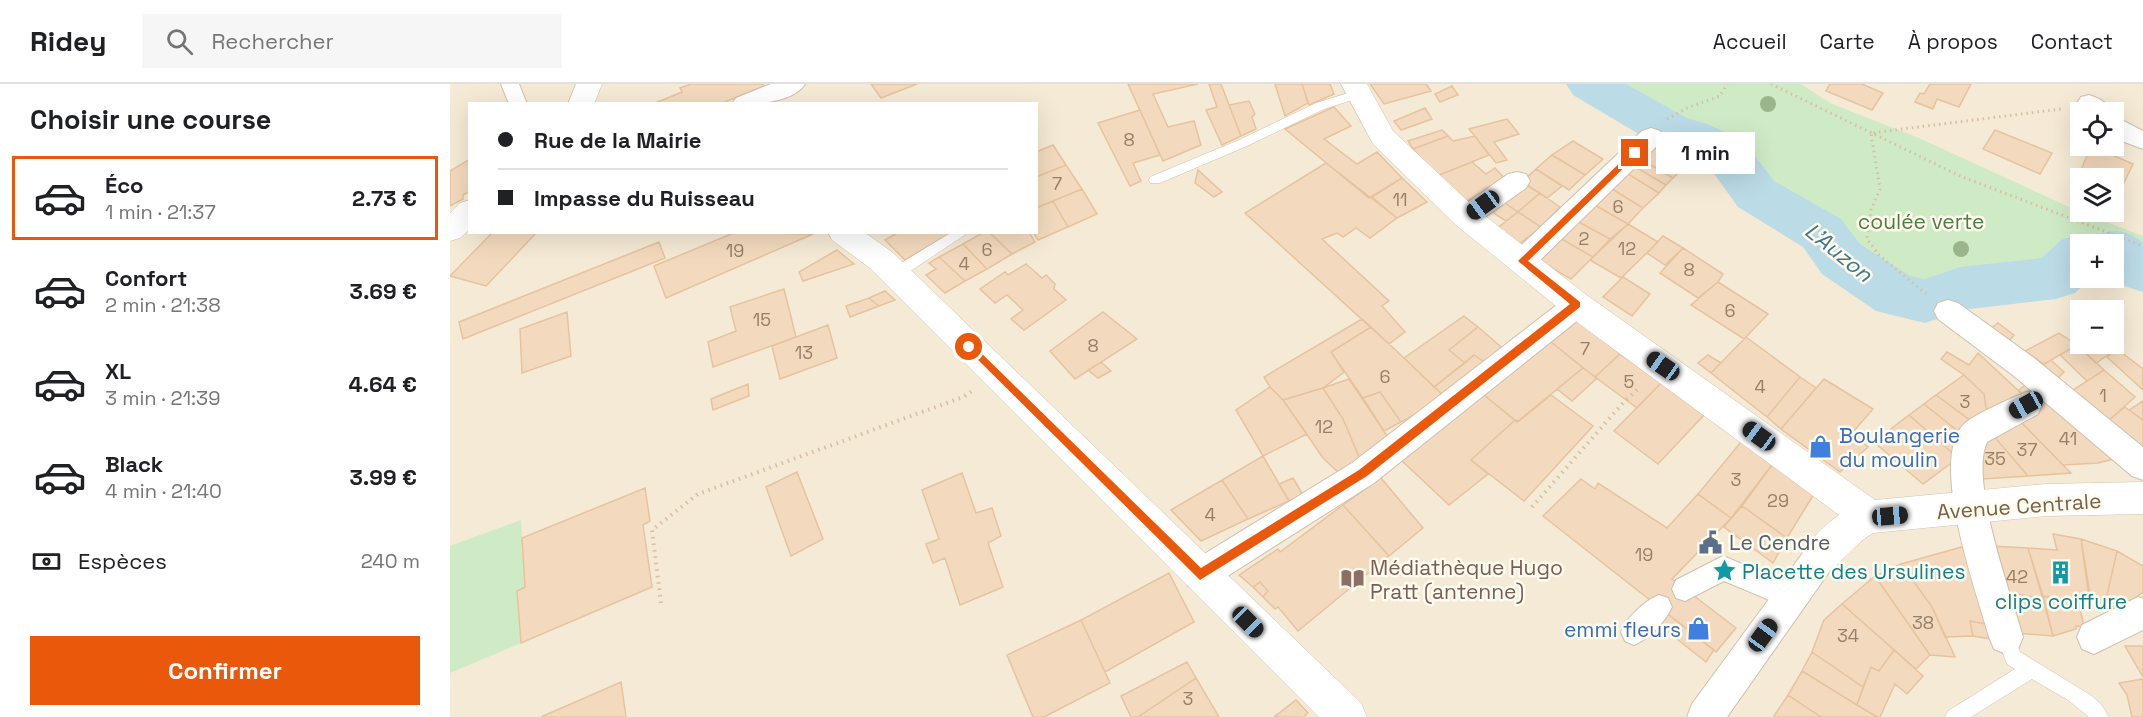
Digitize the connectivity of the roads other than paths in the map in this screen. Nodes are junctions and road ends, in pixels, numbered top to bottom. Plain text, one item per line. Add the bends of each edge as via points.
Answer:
1 (510, 84) edge
2 (589, 84) edge
3 (793, 84) edge
4 (1356, 89) edge
5 (517, 102) edge
6 (581, 102) edge
7 (749, 102) edge
8 (2124, 133) edge
9 (1651, 137) dead end
10 (2143, 140) edge
11 (1155, 180) dead end
12 (1517, 181) dead end
13 (468, 213) edge
14 (1466, 217) junction
15 (450, 230) edge
16 (845, 234) edge
17 (960, 234) edge
18 (1522, 261) junction
19 (895, 274) junction
20 (1577, 304) junction
21 (1948, 311) road end
22 (2026, 405) dead end
23 (2140, 486) edge
24 (1970, 507) junction
25 (1870, 517) junction
26 (1817, 561) joint
27 (1200, 575) junction
28 (1685, 589) dead end
29 (1791, 597) junction
30 (1659, 608) dead end
31 (2138, 614) dead end
32 (1634, 632) dead end
33 (2006, 637) joint
34 (2094, 637) dead end
35 (2031, 669) junction
36 (1347, 717) edge
37 (1704, 717) edge
38 (1954, 717) edge
39 (2100, 717) edge

1 - 5 street
2 - 6 main road
3 - 7 street
4 - 11 lane
4 - 14 main road via 1383,137
8 - 10 street
9 - 18 street
12 - 14 street
13 - 15 main road
14 - 18 main road
16 - 19 main road
17 - 19 lane
18 - 20 main road
19 - 27 main road
20 - 25 main road
20 - 27 street via 1363,473
21 - 23 street via 2024,367
22 - 24 street via 1971,438 1966,490
23 - 24 main road, Avenue Centrale
24 - 25 main road, Avenue Centrale
24 - 33 street
25 - 26 main road, Avenue Centrale via 1852,524
26 - 29 street, Avenue Centrale
27 - 36 main road
28 - 29 street via 1723,568
29 - 37 street, Avenue Centrale
30 - 32 street
31 - 34 street
33 - 35 lane via 2013,658
35 - 38 lane
35 - 39 lane via 2077,696

